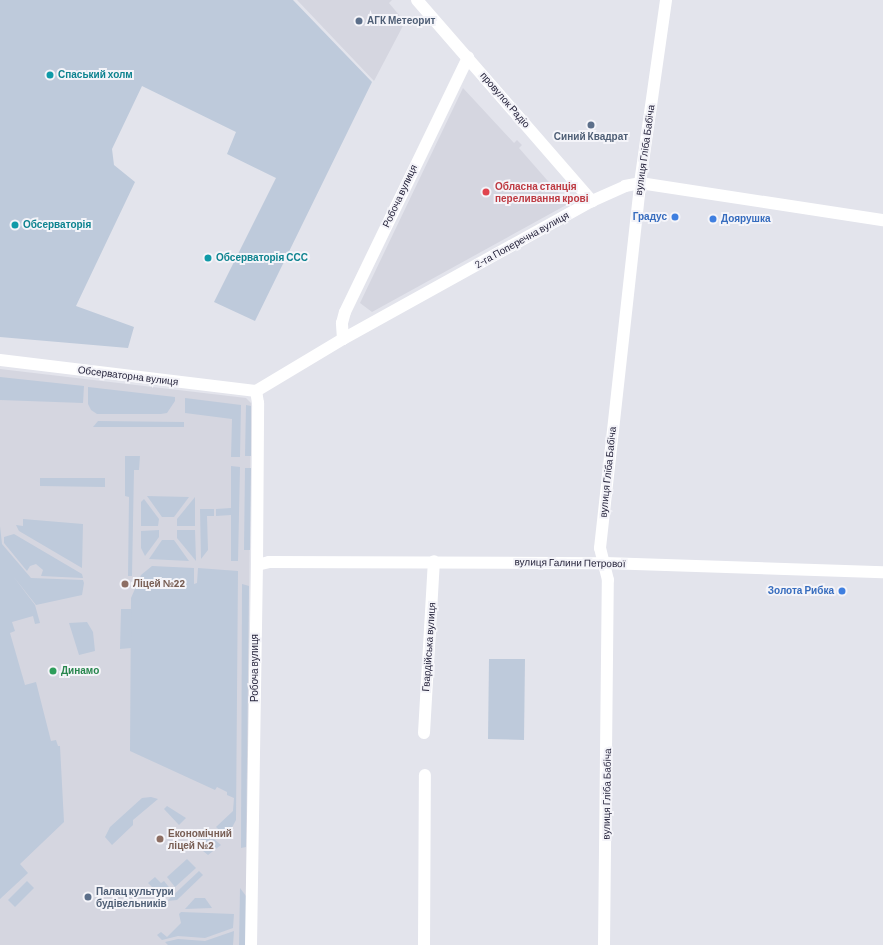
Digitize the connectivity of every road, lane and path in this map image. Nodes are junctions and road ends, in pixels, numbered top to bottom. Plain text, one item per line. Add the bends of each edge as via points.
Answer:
1 (417, 0) edge
2 (666, 0) edge
3 (468, 57) junction
4 (640, 183) junction
5 (592, 201) junction
6 (883, 220) edge
7 (343, 338) junction
8 (0, 360) edge
9 (256, 391) junction
10 (434, 561) junction
11 (605, 563) junction
12 (257, 565) junction
13 (883, 572) edge
14 (424, 733) dead end
15 (425, 775) dead end
16 (251, 945) edge
17 (424, 945) edge
18 (604, 945) edge

1 - 3 street, провулок Радіо
2 - 4 street, вулиця Гліба Бабіча
3 - 5 street, провулок Радіо
3 - 7 street, Робоча вулиця via 345,312 342,322
4 - 5 street, 2-га Поперечна вулиця via 612,191
4 - 6 street, 2-га Поперечна вулиця
4 - 11 street, вулиця Гліба Бабіча via 600,548
5 - 7 street, 2-га Поперечна вулиця
7 - 9 street, 2-га Поперечна вулиця
8 - 9 street, Обсерваторна вулиця
9 - 12 street, Робоча вулиця
10 - 11 street, вулиця Галини Петрової
10 - 12 street, вулиця Галини Петрової via 269,562
10 - 14 street, Гвардійська вулиця
11 - 13 street, вулиця Галини Петрової
11 - 18 street, вулиця Гліба Бабіча via 608,580
12 - 16 street, Робоча вулиця
15 - 17 street

